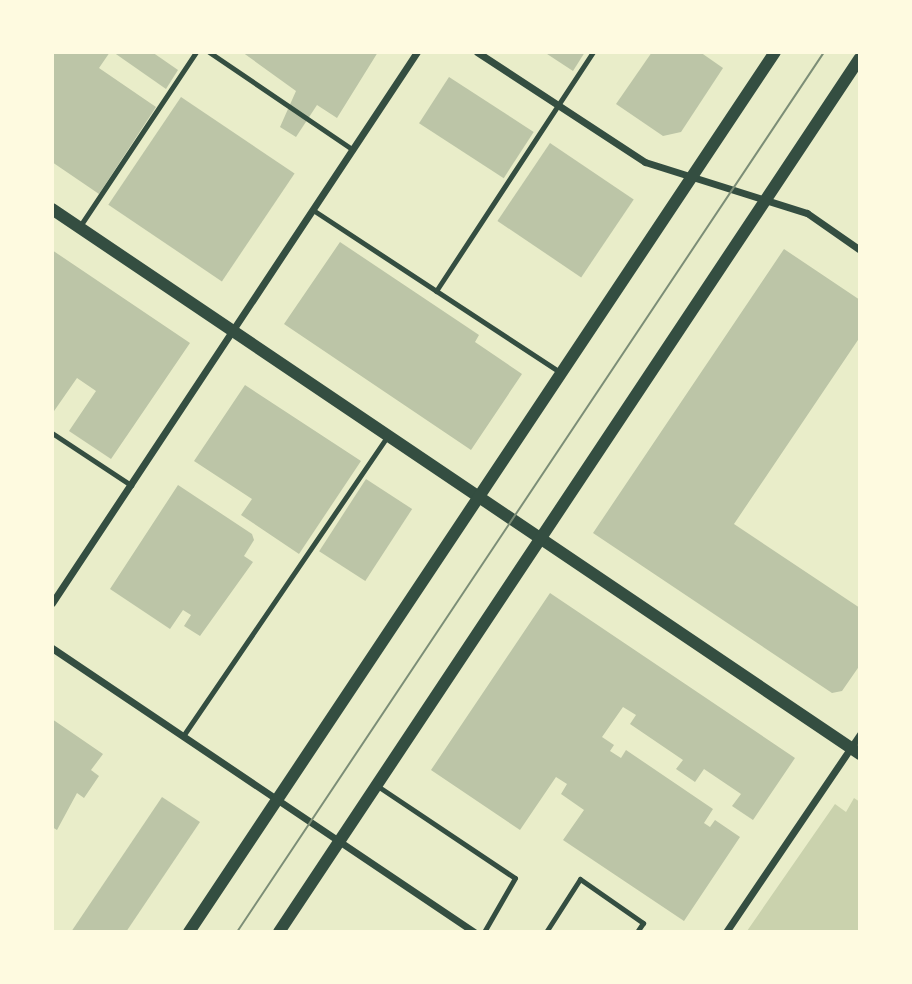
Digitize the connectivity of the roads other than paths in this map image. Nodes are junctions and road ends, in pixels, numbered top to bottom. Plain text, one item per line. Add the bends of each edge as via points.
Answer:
1 (196, 52) edge
2 (209, 52) edge
3 (417, 52) edge
4 (477, 52) edge
5 (593, 52) edge
6 (775, 52) edge
7 (859, 58) edge
8 (558, 106) junction
9 (353, 150) junction
10 (690, 177) junction
11 (764, 200) junction
12 (52, 209) edge
13 (313, 210) junction
14 (80, 226) junction
15 (859, 250) edge
16 (436, 291) junction
17 (234, 330) junction
18 (560, 372) junction
19 (52, 433) edge
20 (388, 434) junction
21 (131, 485) junction
22 (479, 495) junction
23 (539, 537) junction
24 (52, 603) edge
25 (52, 648) edge
26 (859, 734) edge
27 (183, 736) junction
28 (855, 751) edge
29 (376, 785) junction
30 (277, 800) junction
31 (339, 840) junction
32 (547, 929) edge
33 (189, 932) edge
34 (279, 932) edge
35 (474, 932) edge
36 (484, 932) edge
37 (556, 932) edge
38 (637, 932) edge
39 (726, 932) edge

1 - 14 lane
2 - 9 lane
3 - 9 street
4 - 8 street
5 - 8 lane
6 - 10 street
7 - 11 street
8 - 10 street via 645,162
8 - 16 lane
9 - 13 street
10 - 11 street
10 - 18 street
11 - 15 street via 807,213
11 - 23 street
12 - 14 street
13 - 16 lane
13 - 17 street
14 - 17 street
16 - 18 lane
17 - 20 street
17 - 21 street
18 - 22 street
19 - 21 lane
20 - 22 street
20 - 27 lane
21 - 24 street
22 - 23 street
22 - 30 street
23 - 28 street
23 - 29 street
25 - 27 street
26 - 28 street
27 - 30 street
28 - 39 street
29 - 31 street
29 - 36 lane via 515,878
30 - 31 street
30 - 33 street
31 - 34 street
31 - 35 street
32 - 37 lane
32 - 38 lane via 580,879 643,923

